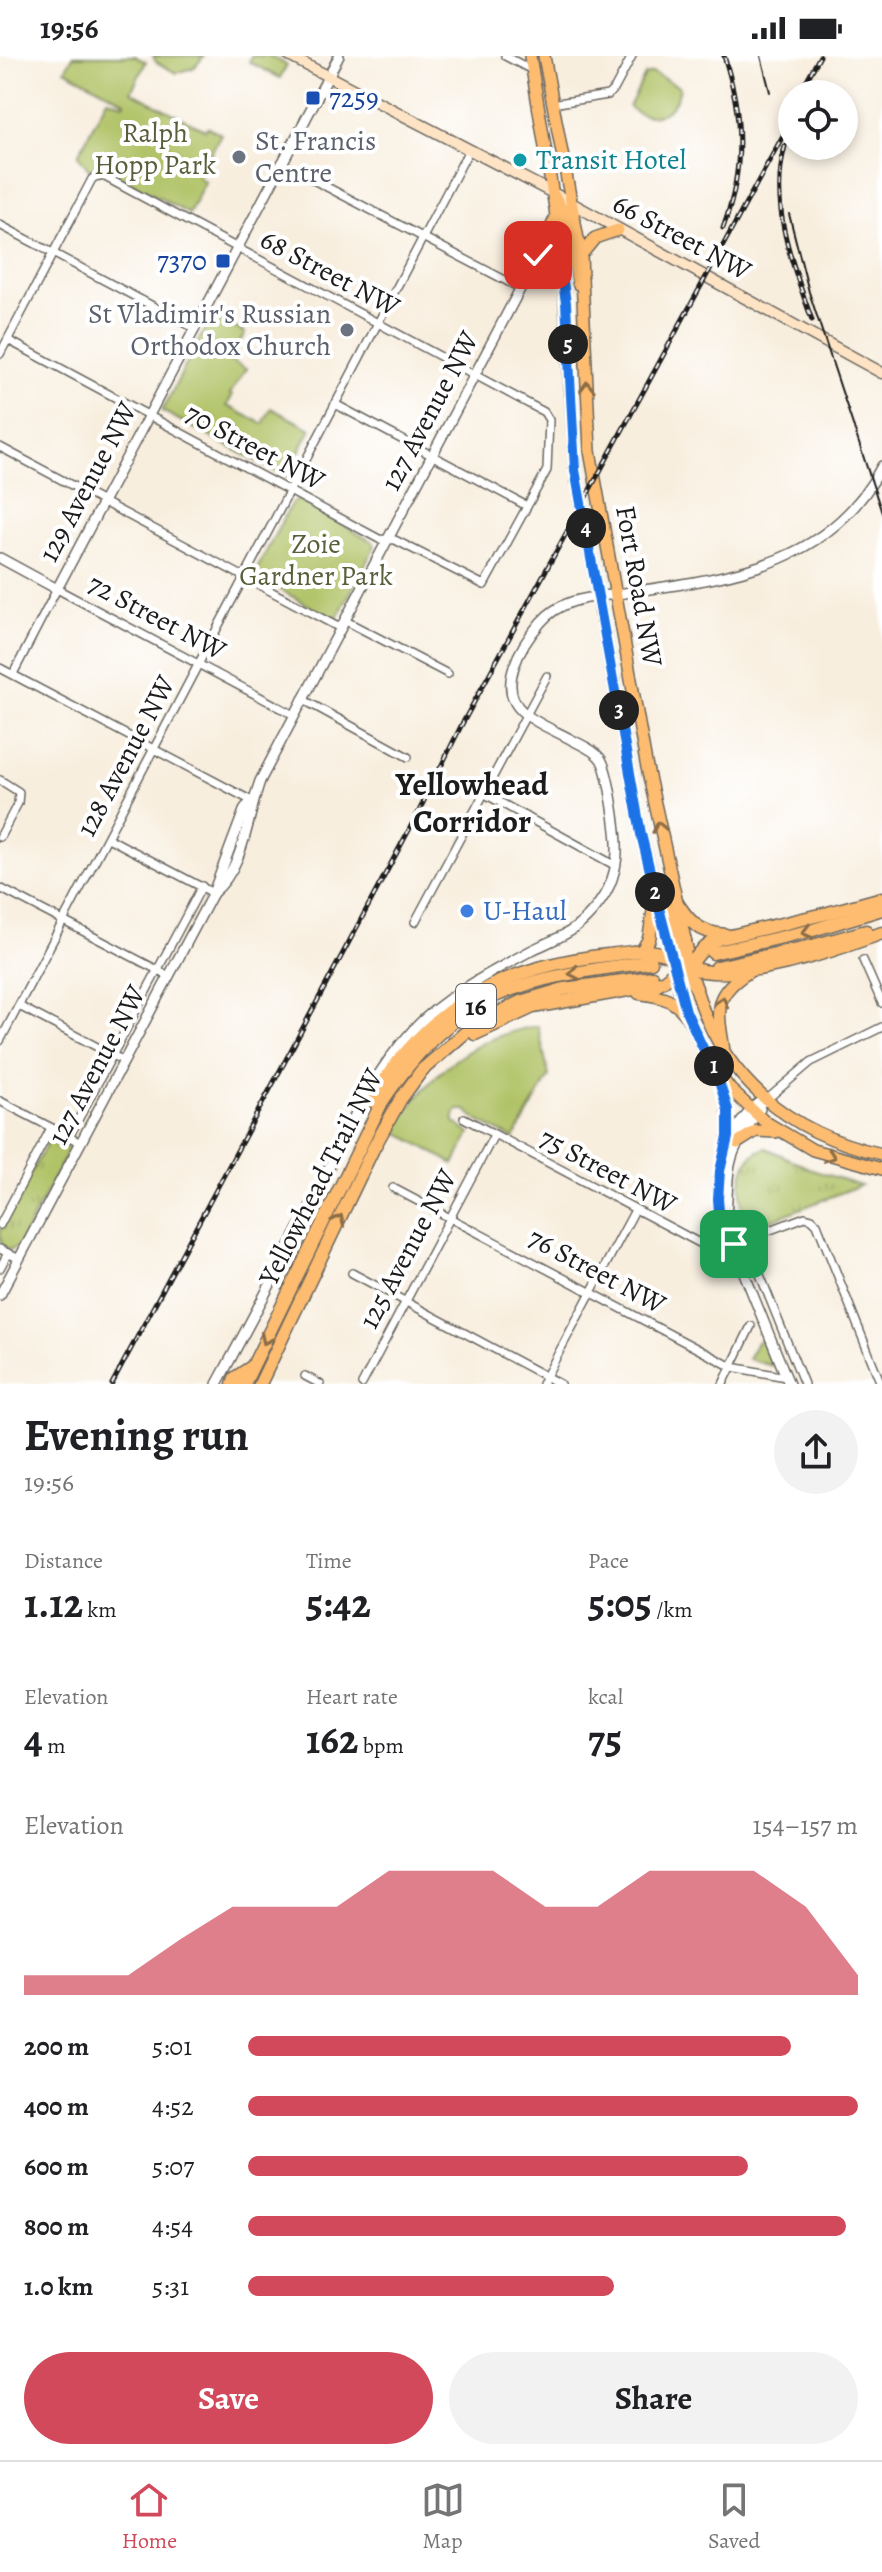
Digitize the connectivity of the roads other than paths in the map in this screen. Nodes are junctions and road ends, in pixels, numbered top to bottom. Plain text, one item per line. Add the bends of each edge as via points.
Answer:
1 (289, 56) edge
2 (339, 56) edge
3 (505, 56) edge
4 (530, 56) edge
5 (544, 56) edge
6 (632, 56) edge
7 (532, 70) junction
8 (328, 77) junction
9 (538, 102) junction
10 (552, 104) junction
11 (469, 150) junction
12 (281, 163) junction
13 (553, 193) junction
14 (573, 206) junction
15 (555, 218) junction
16 (0, 225) edge
17 (618, 230) junction
18 (423, 237) junction
19 (236, 249) junction
20 (53, 253) junction
21 (538, 255) junction
22 (581, 255) junction
23 (560, 260) junction
24 (520, 288) junction
25 (583, 305) junction
26 (378, 323) junction
27 (194, 328) junction
28 (8, 340) junction
29 (0, 354) edge
30 (882, 373) edge
31 (474, 375) junction
32 (335, 404) junction
33 (148, 415) junction
34 (0, 447) edge
35 (431, 455) junction
36 (882, 466) edge
37 (290, 490) junction
38 (102, 502) junction
39 (527, 506) junction
40 (387, 539) junction
41 (0, 558) edge
42 (244, 577) junction
43 (57, 589) junction
44 (616, 594) junction
45 (599, 595) junction
46 (342, 624) junction
47 (199, 664) junction
48 (0, 668) edge
49 (13, 674) junction
50 (448, 674) dead end
51 (547, 676) dead end
52 (302, 699) junction
53 (294, 715) junction
54 (527, 715) junction
55 (154, 750) junction
56 (408, 757) dead end
57 (0, 780) edge
58 (485, 794) junction
59 (252, 801) junction
60 (0, 837) edge
61 (108, 838) junction
62 (616, 866) junction
63 (202, 886) junction
64 (0, 888) edge
65 (213, 893) junction
66 (656, 896) junction
67 (674, 898) junction
68 (882, 898) edge
69 (882, 909) edge
70 (64, 922) junction
71 (415, 922) dead end
72 (882, 925) edge
73 (882, 933) edge
74 (733, 935) junction
75 (685, 940) joint
76 (713, 947) junction
77 (642, 951) junction
78 (863, 960) dead end
79 (651, 962) dead end
80 (683, 965) junction
81 (753, 969) junction
82 (157, 970) junction
83 (720, 970) junction
84 (169, 976) junction
85 (652, 977) dead end
86 (696, 988) joint
87 (642, 989) junction
88 (680, 990) joint
89 (624, 992) junction
90 (882, 1003) edge
91 (19, 1006) junction
92 (690, 1020) junction
93 (882, 1027) edge
94 (0, 1041) edge
95 (723, 1047) junction
96 (113, 1055) junction
97 (124, 1061) junction
98 (715, 1069) junction
99 (0, 1101) edge
100 (765, 1101) junction
101 (754, 1112) junction
102 (464, 1118) dead end
103 (51, 1128) junction
104 (781, 1133) junction
105 (494, 1135) junction
106 (69, 1137) junction
107 (81, 1143) junction
108 (360, 1143) junction
109 (731, 1146) junction
110 (373, 1149) junction
111 (882, 1154) edge
112 (882, 1169) edge
113 (393, 1188) dead end
114 (635, 1210) junction
115 (450, 1218) junction
116 (0, 1225) edge
117 (746, 1240) junction
118 (734, 1244) junction
119 (4, 1251) edge
120 (19, 1259) junction
121 (0, 1268) edge
122 (352, 1273) dead end
123 (305, 1291) junction
124 (591, 1292) junction
125 (0, 1295) edge
126 (405, 1302) junction
127 (751, 1326) dead end
128 (252, 1367) junction
129 (732, 1367) junction
130 (305, 1376) dead end
131 (544, 1380) edge
132 (788, 1380) edge
133 (217, 1384) edge
134 (233, 1384) edge
135 (244, 1384) edge
136 (260, 1384) edge
137 (268, 1384) edge
138 (320, 1384) edge
139 (362, 1384) edge
140 (560, 1384) edge
141 (723, 1384) edge
142 (804, 1384) edge
143 (881, 1384) edge

1 - 8 main road, 66 Street NW
2 - 8 street, 129 Avenue NW
3 - 7 street
4 - 7 main road, Fort Road NW
5 - 10 main road, Fort Road NW
6 - 10 street via 608,95
7 - 9 main road, Fort Road NW
8 - 11 main road, 66 Street NW
8 - 12 street, 129 Avenue NW
9 - 13 main road, Fort Road NW
9 - 14 main road
10 - 14 main road, Fort Road NW
11 - 13 main road, 66 Street NW
11 - 18 street, 128 Avenue NW
12 - 18 street
12 - 19 street, 129 Avenue NW
13 - 14 main road, 66 Street NW
13 - 15 main road, Fort Road NW
13 - 25 main road via 563,212
14 - 17 main road, 66 Street NW
14 - 22 main road, Fort Road NW
15 - 21 main road
15 - 23 main road, Fort Road NW
16 - 20 street
17 - 22 main road via 595,238
17 - 30 main road, 66 Street NW
18 - 24 street
18 - 26 street, 128 Avenue NW
19 - 20 street, 68 Street NW via 97,176
19 - 26 street, 68 Street NW
19 - 27 street, 129 Avenue NW
20 - 27 street
20 - 28 street
21 - 23 main road
21 - 24 street, 127 Avenue NW
22 - 25 main road, Fort Road NW
23 - 45 main road, Fort Road NW via 574,456
24 - 31 street, 127 Avenue NW
44 -> 25 main road, Fort Road NW via 589,439
26 - 31 street, 68 Street NW
26 - 32 street, 128 Avenue NW
27 - 33 street, 129 Avenue NW
28 - 29 street
28 - 33 street, 70 Street NW
31 - 35 street, 127 Avenue NW
31 - 39 street, 68 Street NW via 542,411 549,420 547,470
32 - 35 street
32 - 37 street, 128 Avenue NW
33 - 37 street, 70 Street NW
33 - 38 street, 129 Avenue NW
34 - 38 street
35 - 39 street
35 - 40 street, 127 Avenue NW
36 - 44 street via 849,514 786,558 736,573
37 - 40 street, 70 Street NW
37 - 42 street, 128 Avenue NW
38 - 42 street
38 - 43 street, 129 Avenue NW
39 - 40 street, 70 Street NW via 484,585
40 - 46 street, 127 Avenue NW
41 - 43 street, 72 Street NW
42 - 46 street
42 - 47 street, 128 Avenue NW
43 - 47 street, 72 Street NW
43 - 49 street, 129 Avenue NW
44 - 45 street
67 -> 44 main road, Fort Road NW
45 - 54 street via 559,607 532,634 511,677 512,697
45 - 66 main road, Fort Road NW
46 - 50 street
46 - 52 street, 127 Avenue NW
47 - 53 street, 72 Street NW
47 - 55 street, 128 Avenue NW
48 - 49 street
49 - 55 street
51 - 54 street
52 - 53 street, 127 Avenue NW
52 - 56 street
53 - 59 street, 127 Avenue NW
54 - 58 street
54 - 62 street via 600,757 616,836
55 - 59 street
55 - 61 street, 128 Avenue NW
57 - 60 street via 19,792
58 - 62 street
58 - 71 street
59 - 65 street, 127 Avenue NW via 253,813 236,857
61 - 63 street
61 - 70 street, 128 Avenue NW
62 - 133 street via 607,892 575,928 462,991 415,1028 386,1063
63 - 65 street
63 - 82 street, 127 Avenue NW
64 - 70 street
65 - 84 street, 127 Avenue NW
66 - 77 highway
66 - 80 highway via 667,909
67 - 74 highway via 695,927
67 - 75 main road, Fort Road NW
68 - 74 highway
69 -> 76 highway via 813,930
70 - 82 street
70 - 91 street, 128 Avenue NW
72 - 83 highway
73 - 81 highway
74 - 76 highway
75 - 80 highway
76 - 80 highway
76 - 83 highway via 711,962
77 - 80 highway
77 - 87 highway via 657,968 655,980
77 - 108 highway via 532,969 477,991 448,1010 389,1072
78 - 90 street
79 -> 108 highway, Yellowhead Trail NW / 16 via 554,976 478,1005 415,1056
80 - 83 highway
80 - 86 highway
80 - 87 highway via 665,981
80 - 88 highway
81 - 83 highway
95 -> 81 highway via 721,998 733,981
82 - 84 street
82 - 96 street, 127 Avenue NW
84 - 97 street, 127 Avenue NW
85 - 110 highway, Yellowhead Trail NW / 16 via 543,994 473,1026 422,1070
86 - 95 main road
87 - 89 highway
88 - 92 main road
89 - 92 highway via 670,998
89 - 110 highway via 533,1007 469,1037 427,1074
91 - 94 street, 128 Avenue NW
91 - 96 street
92 - 98 main road
93 - 100 street via 811,1062
95 - 100 main road
96 - 97 street
96 - 106 street, 127 Avenue NW
97 - 107 street, 127 Avenue NW
98 - 101 main road
98 - 109 main road via 728,1111
99 - 103 street
100 - 101 street
100 - 111 main road via 817,1134
101 - 104 main road
101 - 109 street
102 - 105 street, 75 Street NW
103 - 106 street
103 - 116 street, 127 Avenue NW
104 - 109 main road via 756,1131
104 -> 112 main road via 831,1157
105 - 114 street, 75 Street NW
105 - 115 street, 125 Avenue NW
106 - 107 street
107 - 120 street, 127 Avenue NW
108 -> 128 highway, Yellowhead Trail NW / 16
109 - 118 street via 726,1224
123 -> 110 highway, Yellowhead Trail NW / 16
113 - 115 street, 76 Street NW
114 - 118 street, 75 Street NW via 707,1247
114 - 124 street
115 - 124 street, 76 Street NW
115 - 126 street, 125 Avenue NW
117 - 118 street
117 - 142 street
117 - 143 street via 805,1217 815,1221
118 - 132 street
119 - 120 street
119 - 121 street
120 - 125 street, 127 Avenue NW
122 - 126 street
123 - 136 highway, Yellowhead Trail NW / 16
123 - 137 highway
124 - 129 street, 76 Street NW
124 - 131 street
126 - 131 street
126 - 139 street, 125 Avenue NW
127 - 129 street
128 - 134 highway
128 - 135 highway, Yellowhead Trail NW / 16
129 - 132 street, 76 Street NW
129 - 141 street
130 - 138 street
131 - 140 street

